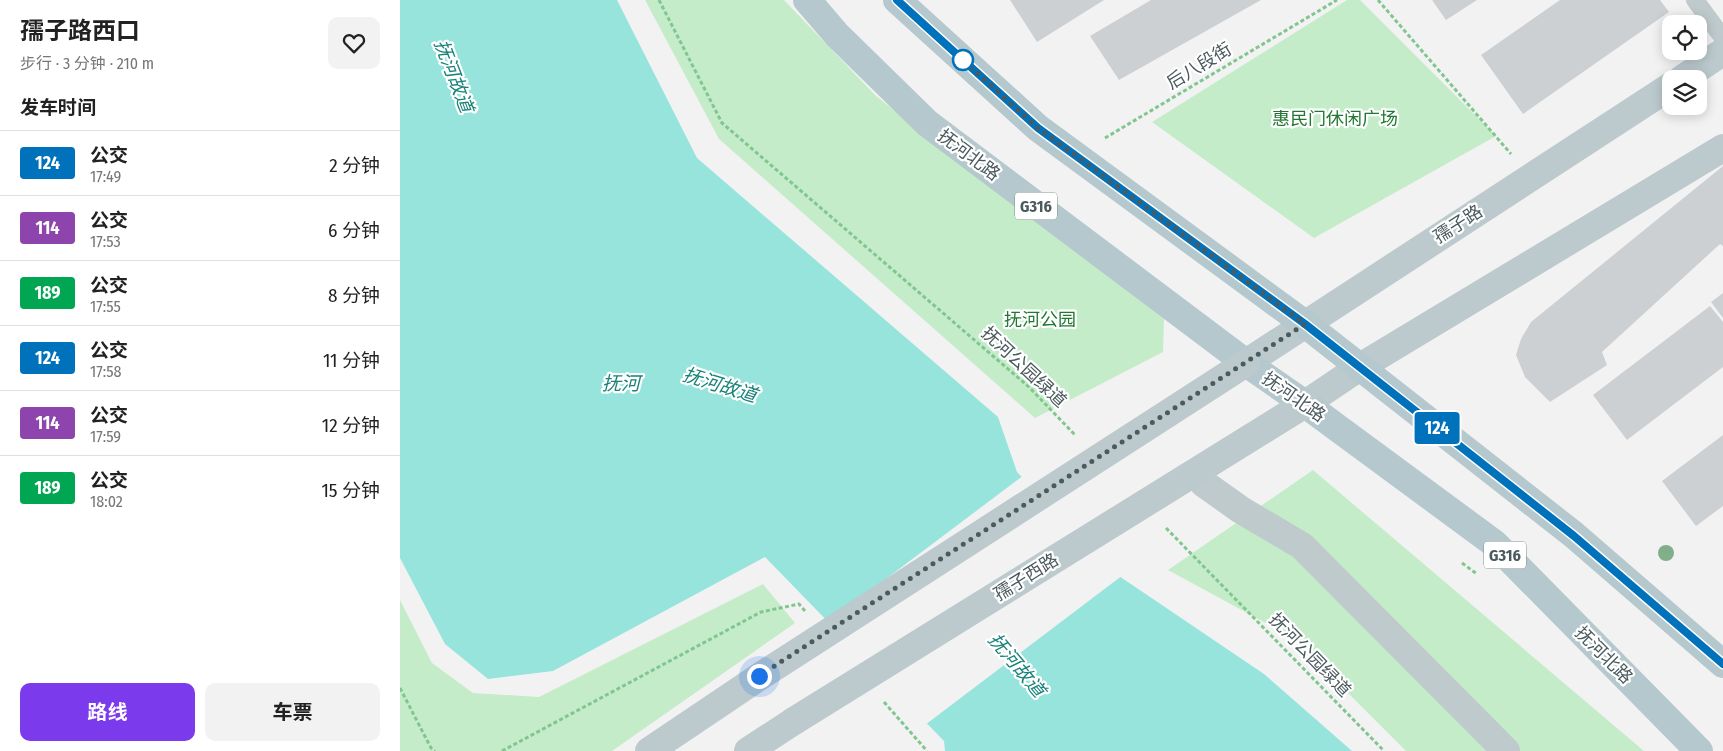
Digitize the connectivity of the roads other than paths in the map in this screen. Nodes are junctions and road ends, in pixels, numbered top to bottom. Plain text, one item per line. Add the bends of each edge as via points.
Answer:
1 (807, 0) edge
2 (897, 0) edge
3 (1695, 0) edge
4 (1723, 38) edge
5 (1723, 52) edge
6 (1696, 70) edge
7 (1662, 92) edge
8 (1723, 148) edge
9 (1305, 324) junction
10 (1246, 363) junction
11 (1360, 367) junction
12 (1305, 404) junction
13 (1203, 483) dead end
14 (1723, 664) edge
15 (649, 751) edge
16 (748, 751) edge
17 (1506, 751) edge
18 (1700, 751) edge

1 - 10 main road, 抚河北路 / G316 via 837,35 927,123
2 - 9 main road via 1038,128
3 - 4 lane
5 - 6 main road
7 - 9 main road, 孺子路
8 - 11 main road
9 - 10 main road, 孺子路
9 - 11 main road
10 - 12 main road, 抚河北路 / G316
10 - 15 main road, bridge via 759,676
11 - 12 main road
11 - 14 main road via 1574,536
12 - 16 main road, 孺子西路, bridge
12 - 18 main road, 抚河北路 / G316 via 1494,544
13 - 17 street via 1302,546

